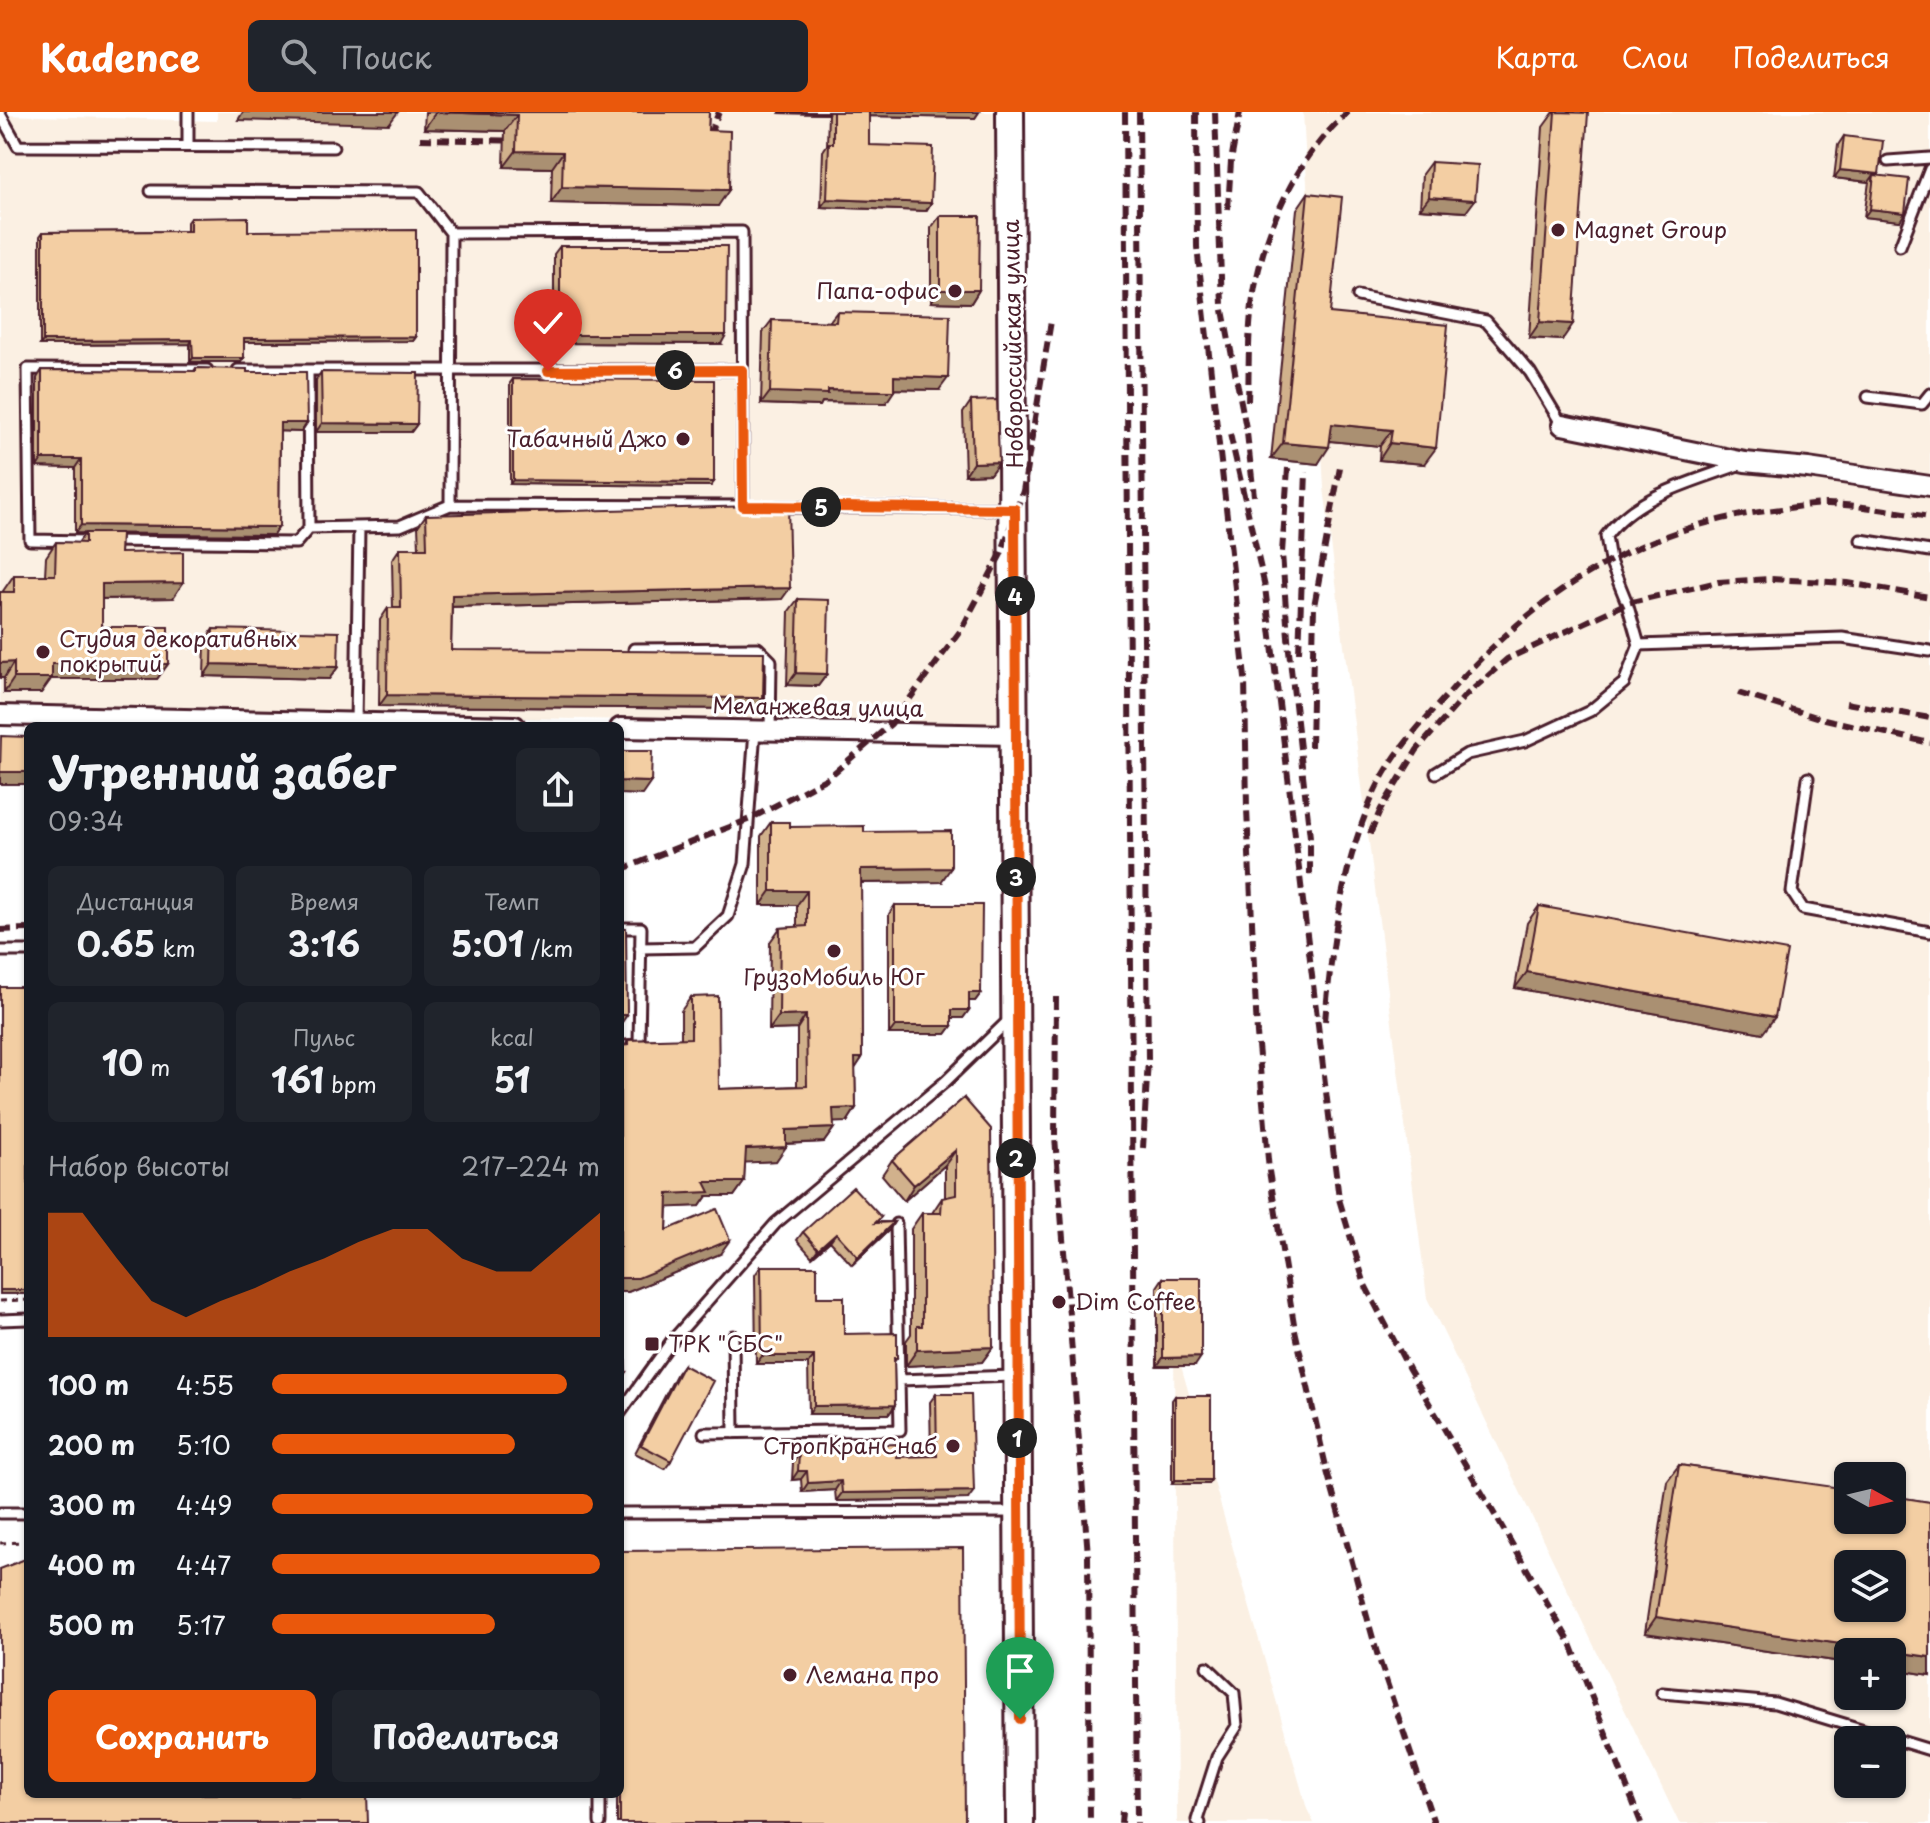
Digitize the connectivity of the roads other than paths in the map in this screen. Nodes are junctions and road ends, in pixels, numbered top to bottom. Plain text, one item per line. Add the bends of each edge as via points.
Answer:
1 (188, 112) edge
2 (1010, 112) edge
3 (0, 114) edge
4 (188, 146) junction
5 (333, 147) dead end
6 (1930, 158) edge
7 (1888, 161) dead end
8 (1930, 169) edge
9 (151, 191) dead end
10 (451, 233) junction
11 (1900, 246) dead end
12 (1358, 296) dead end
13 (215, 370) edge
14 (230, 370) edge
15 (742, 370) junction
16 (308, 371) junction
17 (451, 371) junction
18 (1930, 394) edge
19 (1868, 397) dead end
20 (1562, 425) joint
21 (1745, 462) junction
22 (1930, 486) edge
23 (450, 505) junction
24 (743, 506) junction
25 (1015, 509) junction
26 (359, 527) junction
27 (309, 528) junction
28 (1861, 540) dead end
29 (1930, 551) edge
30 (1639, 645) junction
31 (634, 649) edge
32 (1930, 651) edge
33 (0, 715) edge
34 (312, 722) edge
35 (356, 722) edge
36 (624, 728) edge
37 (762, 730) junction
38 (1015, 735) junction
39 (1436, 773) dead end
40 (1808, 778) dead end
41 (624, 928) edge
42 (1930, 932) edge
43 (640, 948) junction
44 (0, 951) edge
45 (24, 951) edge
46 (1016, 1013) junction
47 (624, 1046) edge
48 (896, 1224) edge
49 (24, 1319) edge
50 (0, 1320) edge
51 (733, 1336) dead end
52 (1017, 1376) junction
53 (899, 1380) junction
54 (624, 1407) edge
55 (704, 1433) dead end
56 (734, 1433) junction
57 (1018, 1512) junction
58 (0, 1513) edge
59 (24, 1513) edge
60 (624, 1513) edge
61 (1207, 1667) dead end
62 (1662, 1693) dead end
63 (1930, 1750) edge
64 (600, 1798) edge
65 (600, 1823) edge
66 (1020, 1823) edge
67 (1200, 1823) edge

1 - 4 lane
2 - 25 main road, Новороссийская улица
3 - 4 lane via 18,146
4 - 5 lane
6 - 7 lane
8 - 11 lane
9 - 10 lane via 419,192
10 - 15 lane via 742,232
10 - 17 lane
12 - 20 lane via 1486,321 1530,372
13 - 27 lane via 28,369 30,540 296,543
14 - 16 lane
15 - 17 lane
15 - 24 lane
16 - 17 lane
16 - 27 lane
17 - 23 lane
18 - 19 lane via 1922,404
20 - 21 street
21 - 22 street
21 - 30 lane via 1658,495 1617,522 1606,536
23 - 24 lane
23 - 26 lane via 400,526
24 - 25 lane
25 - 38 main road, Новороссийская улица
26 - 27 lane
26 - 35 lane
28 - 29 lane
30 - 32 lane via 1842,638
30 - 39 lane via 1624,683 1590,711 1525,741 1467,754
31 - 37 lane via 758,648 771,661
33 - 34 street
36 - 37 street, Меланжевая улица
37 - 38 street, Меланжевая улица
37 - 43 lane via 745,864 728,916 695,947
38 - 46 main road, Новороссийская улица
40 - 42 lane via 1792,892 1803,909
41 - 43 lane via 641,928
43 - 47 lane via 639,1044
44 - 45 lane
46 - 52 main road, Новороссийская улица
46 - 54 lane via 946,1081 776,1223 671,1342
48 - 53 lane
49 - 50 lane
51 - 56 lane
52 - 53 lane
52 - 57 main road, Новороссийская улица
53 - 56 lane via 900,1430
55 - 56 lane
57 - 60 lane
57 - 66 main road, Новороссийская улица
58 - 59 lane
61 - 67 lane via 1234,1693 1237,1726 1217,1757
62 - 63 lane via 1775,1703
64 - 65 lane

